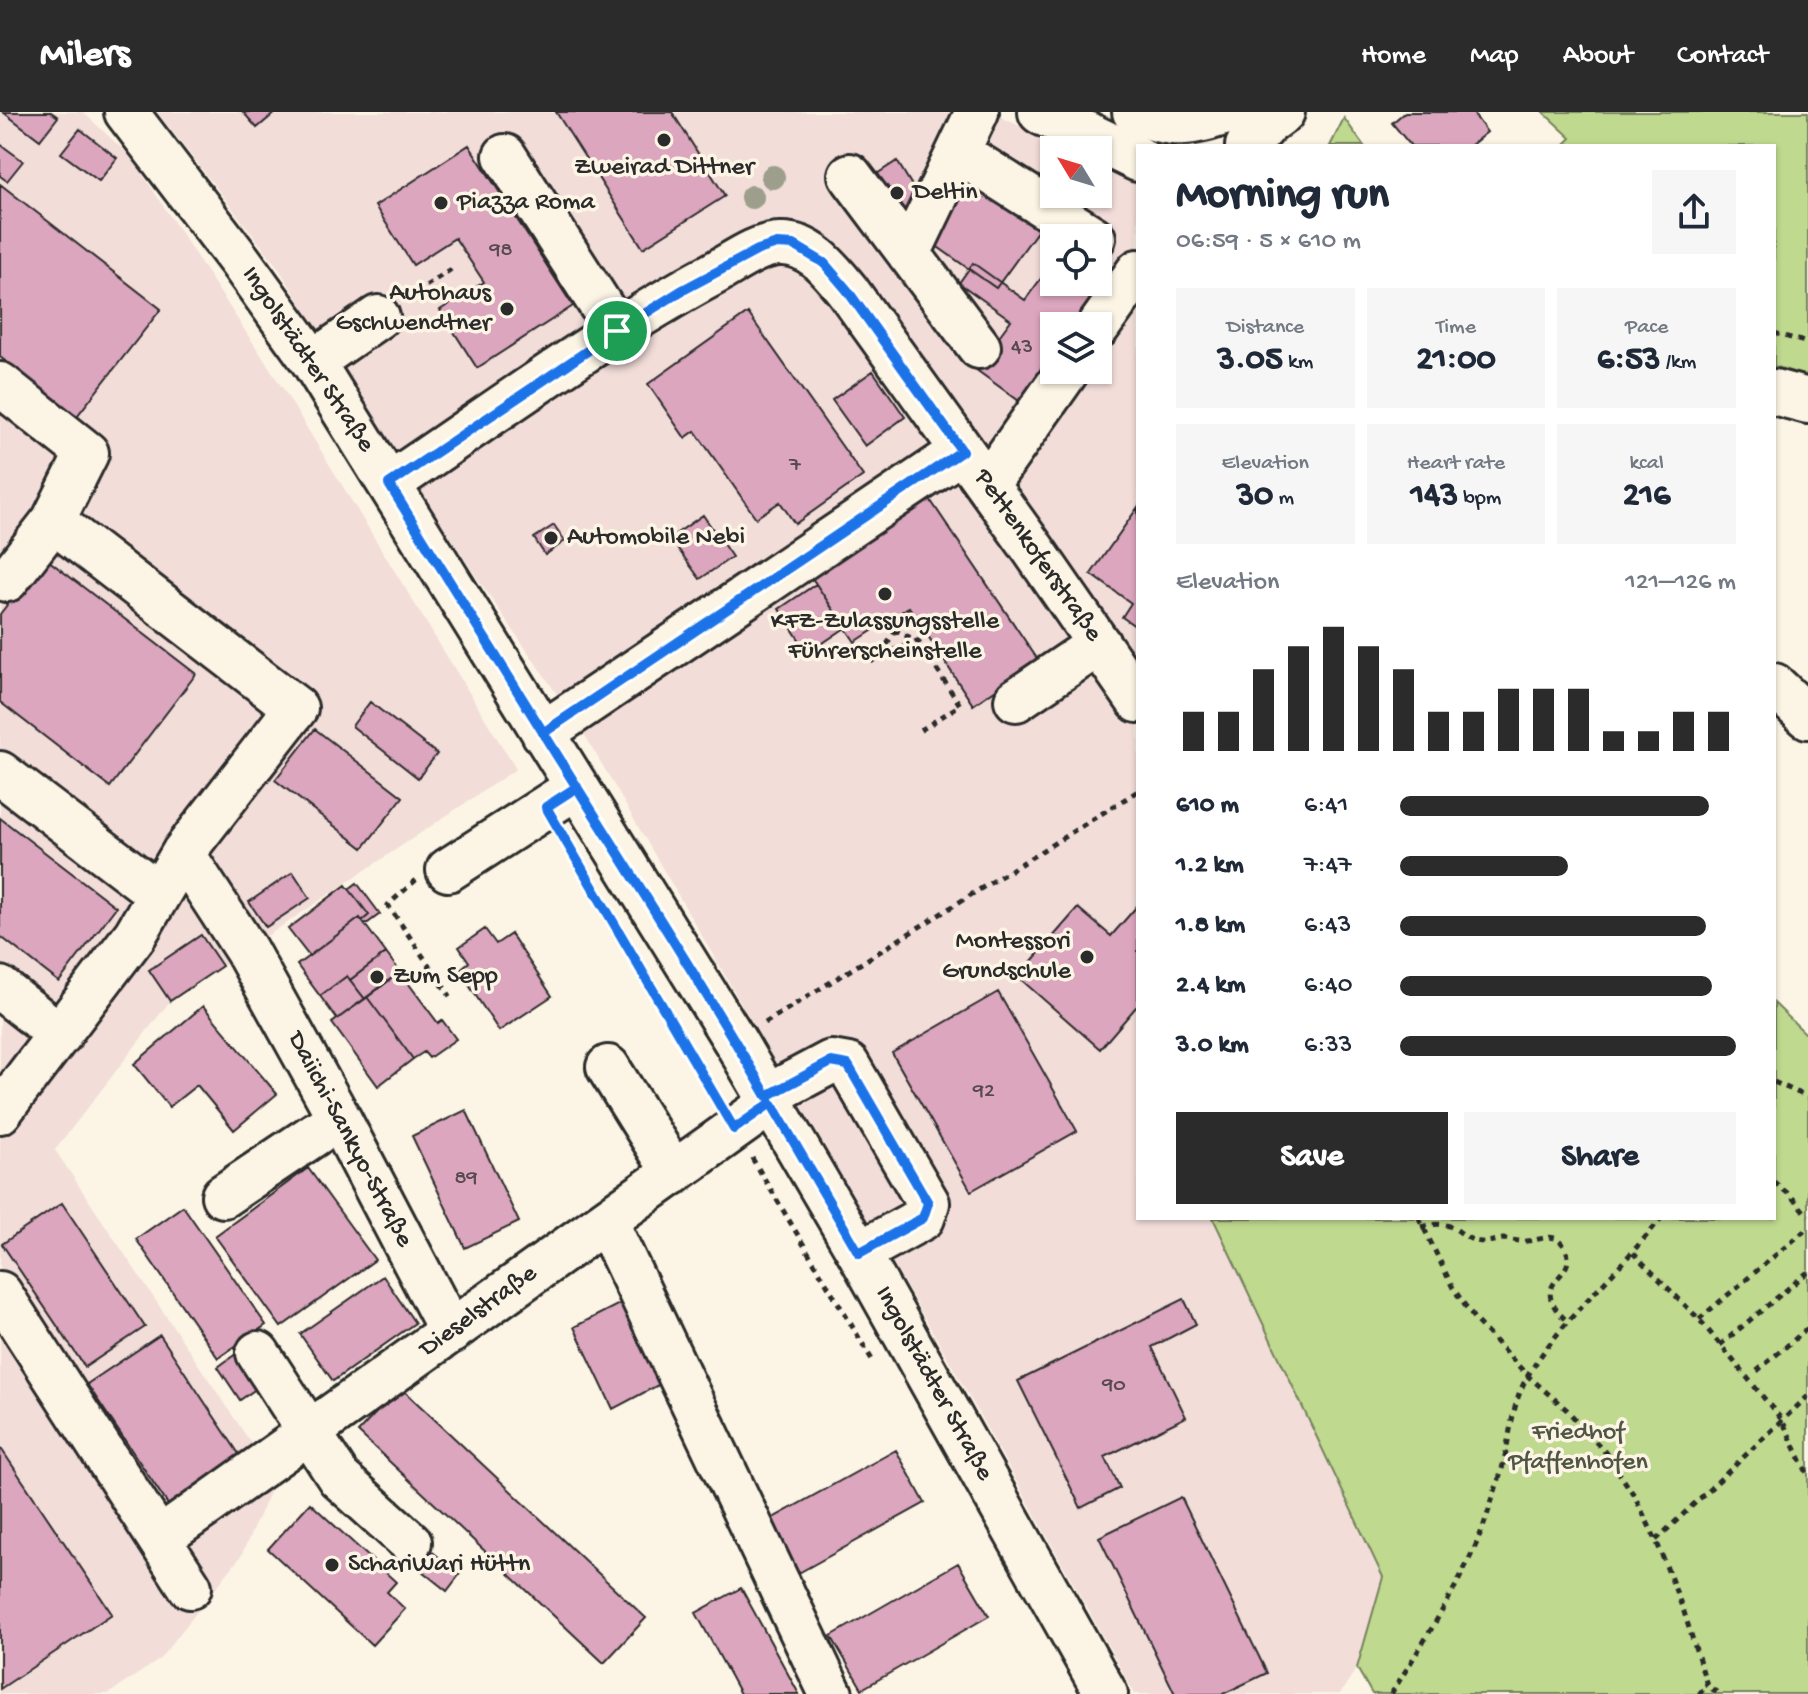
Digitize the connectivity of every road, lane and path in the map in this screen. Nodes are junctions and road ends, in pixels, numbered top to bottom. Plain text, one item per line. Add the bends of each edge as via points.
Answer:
1 (126, 112) edge
2 (977, 112) edge
3 (1134, 112) edge
4 (1230, 112) edge
5 (1283, 112) edge
6 (1059, 118) edge
7 (1249, 144) edge
8 (958, 152) junction
9 (505, 156) dead end
10 (1136, 158) edge
11 (850, 175) dead end
12 (1072, 224) edge
13 (1112, 250) edge
14 (909, 254) junction
15 (1136, 267) edge
16 (453, 268) dead end
17 (1136, 271) edge
18 (1108, 312) edge
19 (378, 317) joint
20 (617, 331) junction
21 (1776, 334) edge
22 (1808, 343) edge
23 (979, 347) dead end
24 (313, 362) junction
25 (0, 384) edge
26 (1058, 384) edge
27 (962, 451) junction
28 (389, 484) junction
29 (987, 485) junction
30 (53, 521) junction
31 (7, 580) dead end
32 (909, 607) dead end
33 (894, 630) junction
34 (918, 641) junction
35 (1099, 644) junction
36 (881, 655) junction
37 (871, 662) dead end
38 (1776, 687) edge
39 (1136, 698) edge
40 (1016, 700) dead end
41 (1808, 717) edge
42 (918, 732) dead end
43 (543, 733) junction
44 (0, 773) edge
45 (577, 787) junction
46 (1136, 792) edge
47 (183, 853) junction
48 (448, 870) joint
49 (159, 894) junction
50 (610, 915) dead end
51 (0, 988) edge
52 (450, 996) dead end
53 (756, 1029) dead end
54 (60, 1035) junction
55 (608, 1067) dead end
56 (1776, 1083) edge
57 (1808, 1097) edge
58 (769, 1099) junction
59 (0, 1112) edge
60 (339, 1118) junction
61 (734, 1129) junction
62 (674, 1173) junction
63 (1776, 1184) edge
64 (223, 1196) dead end
65 (1808, 1216) edge
66 (1420, 1220) edge
67 (1659, 1220) edge
68 (606, 1221) junction
69 (1422, 1227) junction
70 (1808, 1228) edge
71 (859, 1253) junction
72 (1633, 1253) junction
73 (1808, 1272) edge
74 (0, 1293) edge
75 (1699, 1319) junction
76 (1568, 1322) junction
77 (1808, 1328) edge
78 (451, 1332) junction
79 (1720, 1345) junction
80 (258, 1353) dead end
81 (879, 1371) dead end
82 (1757, 1371) dead end
83 (1528, 1376) junction
84 (1808, 1396) edge
85 (1782, 1420) junction
86 (310, 1433) junction
87 (1808, 1475) edge
88 (172, 1530) junction
89 (1656, 1540) junction
90 (410, 1542) dead end
91 (190, 1587) dead end
92 (1707, 1685) junction
93 (831, 1694) edge
94 (1106, 1694) edge
95 (1391, 1694) edge
96 (1699, 1694) edge
97 (1719, 1694) edge

1 - 24 street, Ingolstädter Straße
2 - 8 street
3 - 4 street via 1172,125
5 - 7 street
6 - 10 main road
8 - 12 street
8 - 14 street
9 - 20 street
11 - 14 street
13 - 15 street
14 - 23 street
16 - 19 path
17 - 18 street
19 - 24 street
20 - 27 street, Pettenkoferstraße via 758,250 794,245 824,263 847,290
20 - 28 street, Pettenkoferstraße
21 - 22 path
24 - 28 street, Ingolstädter Straße
25 - 30 street via 87,453
26 - 29 street
27 - 29 street, Pettenkoferstraße
27 - 43 street, Pettenkoferstraße
28 - 43 street, Ingolstädter Straße
29 - 35 street, Pettenkoferstraße
30 - 31 street
30 - 47 street via 296,708
32 - 33 path
33 - 34 path
33 - 36 path
34 - 36 path
34 - 42 path via 960,705
35 - 39 street, Pettenkoferstraße
35 - 40 street
36 - 37 path
38 - 41 street
43 - 45 street, Ingolstädter Straße
44 - 49 street
45 - 48 street
45 - 58 street, Ingolstädter Straße
46 - 53 path
47 - 49 street
47 - 60 street, Daiichi-Sankyo-Straße via 246,950
48 - 52 path via 418,877 388,905
49 - 54 street
50 - 61 path
51 - 54 street
54 - 59 street
55 - 62 street
56 - 57 path
58 - 61 street, Dieselstraße
58 - 71 street, Ingolstädter Straße
58 - 71 street, Dieselstraße via 831,1062 848,1065 928,1203 923,1218
60 - 64 street
60 - 78 street, Daiichi-Sankyo-Straße
61 - 62 street, Dieselstraße
61 - 81 path
62 - 68 street, Dieselstraße
63 - 65 path
66 - 69 path
67 - 72 path
68 - 78 street, Dieselstraße
68 - 93 street
69 - 76 path via 1444,1223 1481,1242 1556,1238 1568,1257 1550,1300
69 - 83 path via 1475,1320
70 - 75 path
71 - 94 street, Ingolstädter Straße
72 - 75 path
72 - 76 path
73 - 79 path
74 - 88 street
75 - 79 path
76 - 83 path
77 - 82 path
78 - 86 street, Dieselstraße
79 - 85 path
80 - 86 street
83 - 89 path via 1605,1452
83 - 95 path via 1517,1399 1505,1464 1474,1550
84 - 85 path
85 - 87 path
85 - 89 path
86 - 88 street, Dieselstraße
86 - 90 street via 339,1478
88 - 91 street
89 - 92 path
92 - 96 path
92 - 97 path

